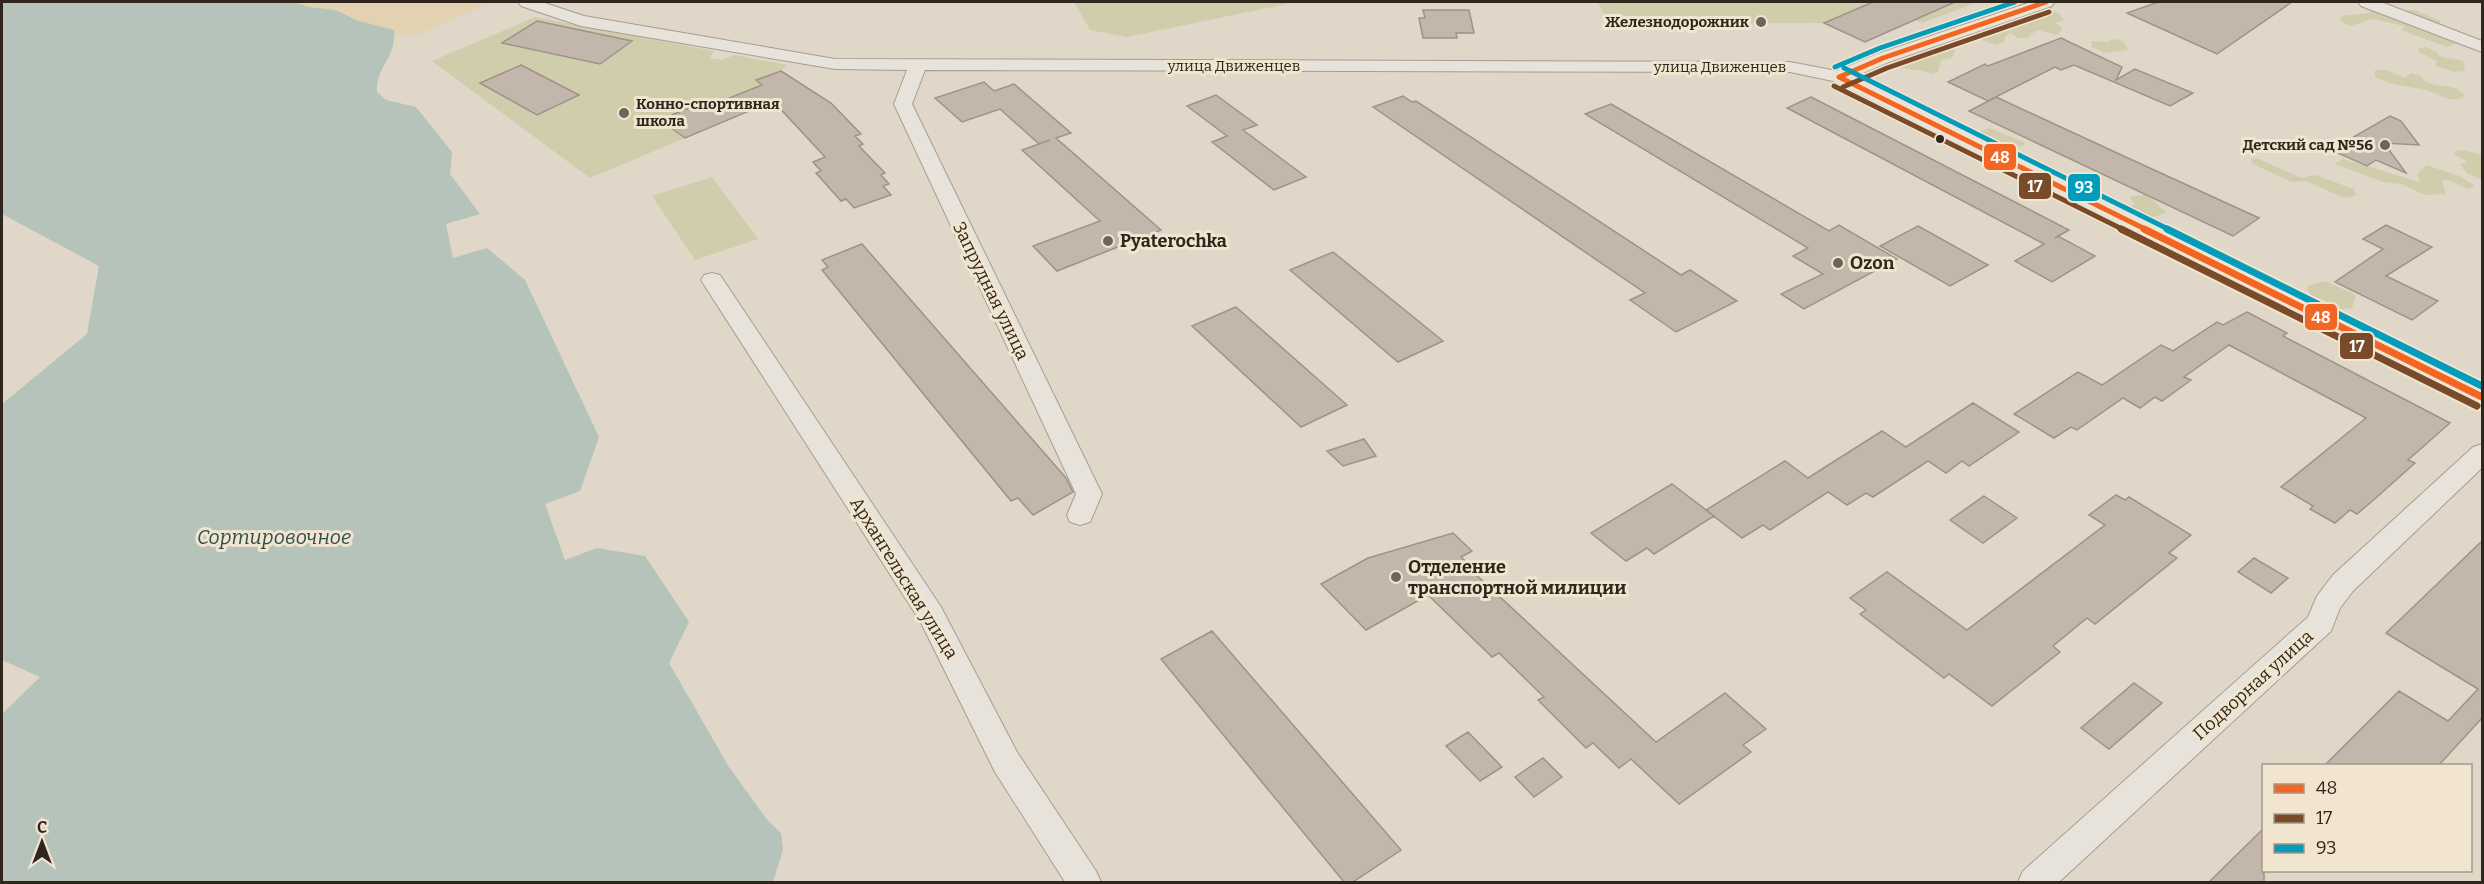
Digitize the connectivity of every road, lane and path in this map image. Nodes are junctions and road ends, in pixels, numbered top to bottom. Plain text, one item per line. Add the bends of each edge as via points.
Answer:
1 (527, 2) edge
2 (2046, 2) edge
3 (2367, 2) edge
4 (2482, 47) edge
5 (918, 65) junction
6 (1839, 77) junction
7 (712, 280) dead end
8 (2482, 397) edge
9 (2482, 453) edge
10 (1080, 515) dead end
11 (1084, 882) edge
12 (2035, 882) edge

1 - 5 street, улица Движенцев via 581,21 814,62
2 - 6 street
3 - 4 street
5 - 6 street, улица Движенцев via 1790,67
5 - 10 street, Запрудная улица via 903,104 1089,494
6 - 8 street, улица Движенцев
7 - 11 street, Архангельская улица via 931,615 1006,762
9 - 12 street, Подворная улица via 2343,583 2327,604 2321,623

